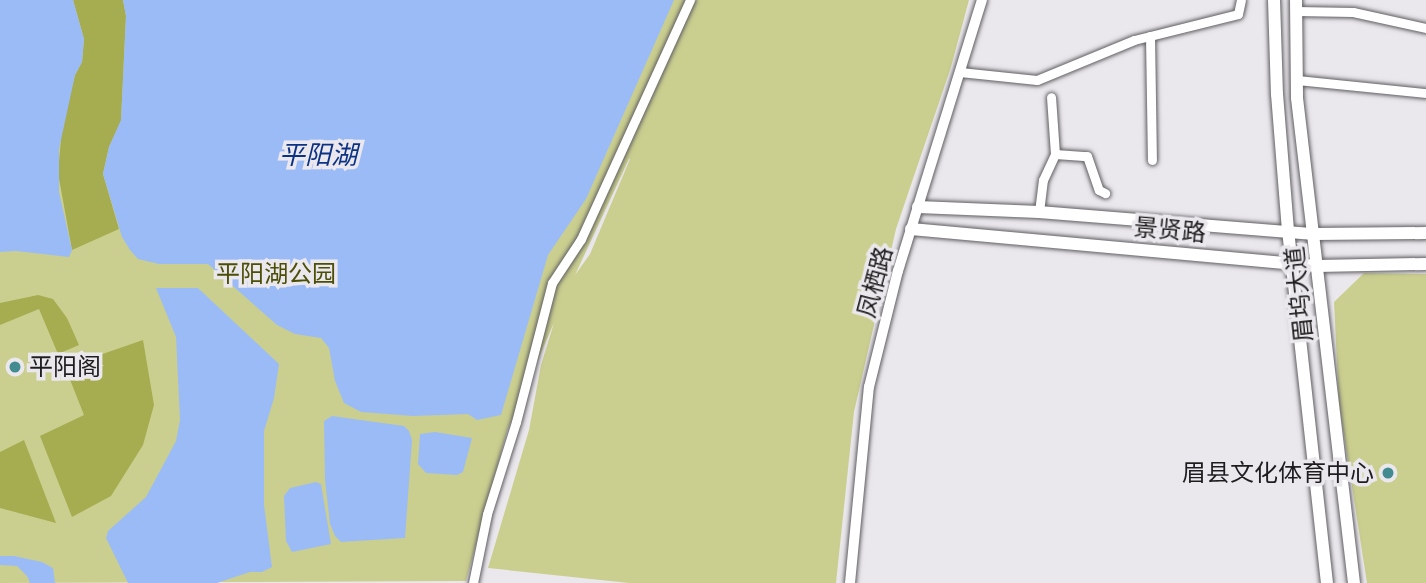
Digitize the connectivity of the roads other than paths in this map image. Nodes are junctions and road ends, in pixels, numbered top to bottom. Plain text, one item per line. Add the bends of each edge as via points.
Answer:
1 (690, 0) edge
2 (982, 0) edge
3 (1241, 0) edge
4 (1274, 0) edge
5 (1337, 0) edge
6 (1296, 6) edge
7 (1341, 12) junction
8 (1426, 28) edge
9 (1150, 36) junction
10 (960, 72) junction
11 (1297, 80) junction
12 (1426, 93) edge
13 (1051, 97) dead end
14 (1055, 154) junction
15 (1152, 160) dead end
16 (1105, 193) dead end
17 (918, 207) junction
18 (1039, 212) junction
19 (911, 229) junction
20 (1288, 230) junction
21 (1426, 233) edge
22 (1314, 234) junction
23 (1293, 262) junction
24 (1426, 264) edge
25 (1317, 266) junction
26 (473, 583) edge
27 (850, 583) edge
28 (1327, 583) edge
29 (1354, 583) edge

1 - 26 street via 581,239 552,283 516,422 486,514
2 - 10 street, 凤栖路
3 - 9 street via 1238,14
4 - 20 main road, 眉坞大道
5 - 7 street
6 - 7 street
6 - 11 main road, 眉坞大道
7 - 8 street
9 - 10 street via 1037,80
9 - 15 street
10 - 17 street, 凤栖路
11 - 12 street
11 - 22 main road, 眉坞大道
13 - 14 street
14 - 16 street via 1087,156 1099,190
14 - 18 street via 1043,180
17 - 18 main road, 景贤路
17 - 19 street, 凤栖路
18 - 20 main road, 景贤路
19 - 23 main road, 景贤路
19 - 27 street, 凤栖路 via 869,387
20 - 22 main road, 景贤路
20 - 23 main road, 眉坞大道
21 - 22 main road, 景贤路
22 - 25 main road, 眉坞大道
23 - 25 main road, 景贤路
23 - 28 main road, 眉坞大道
24 - 25 main road, 景贤路
25 - 29 main road, 眉坞大道

